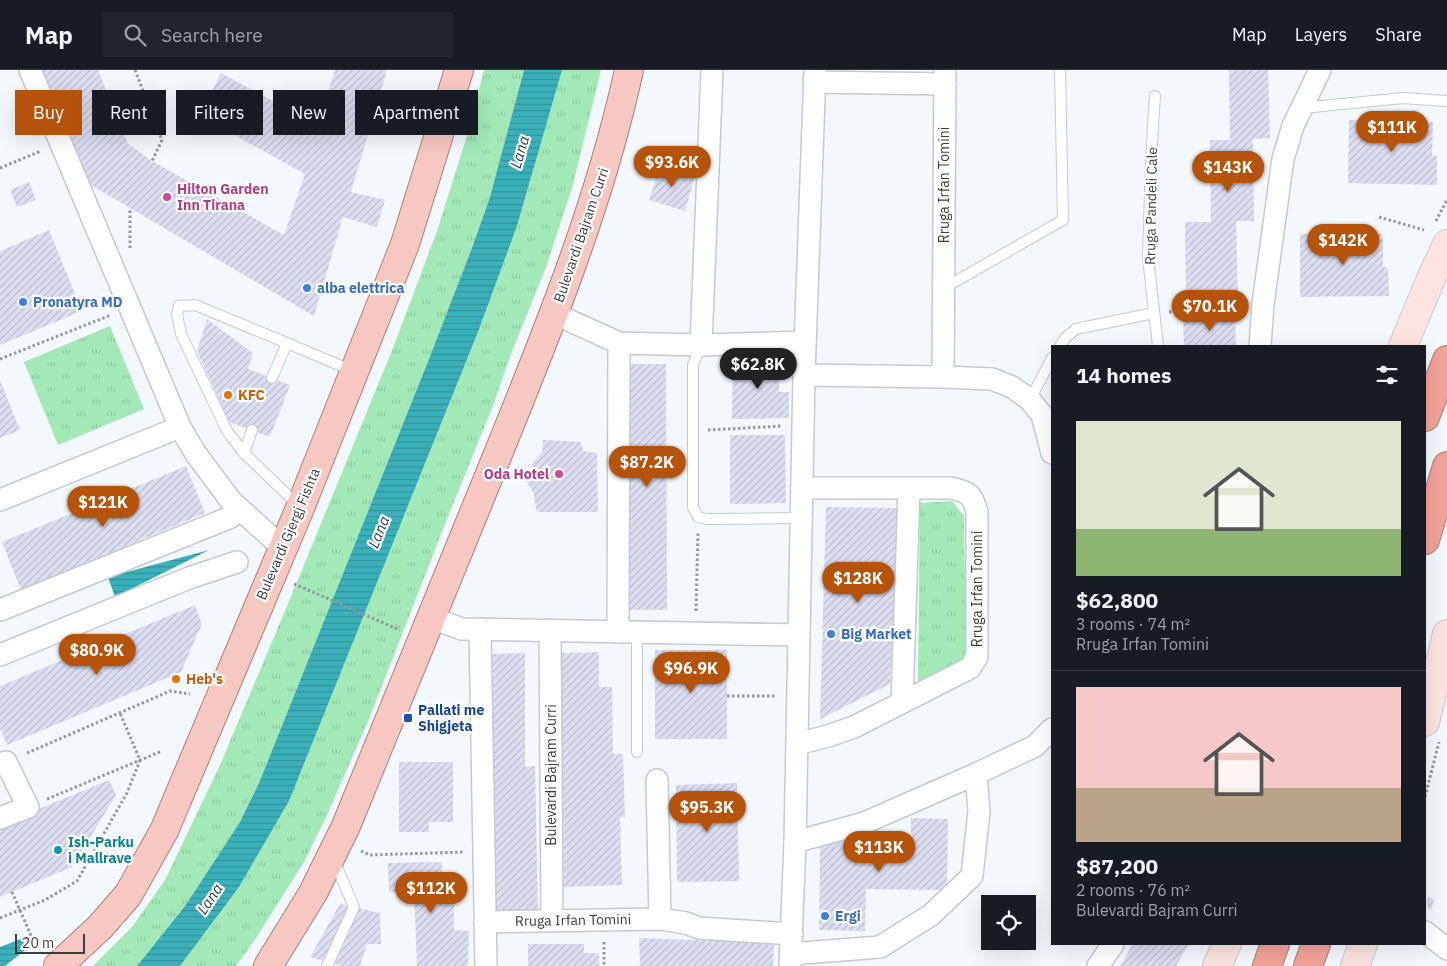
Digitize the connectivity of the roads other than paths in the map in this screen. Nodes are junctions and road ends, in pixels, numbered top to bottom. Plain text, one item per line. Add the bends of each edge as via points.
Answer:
1 (30, 70) edge
2 (459, 70) edge
3 (629, 70) edge
4 (712, 70) edge
5 (1060, 70) edge
6 (1320, 70) edge
7 (814, 76) edge
8 (945, 77) edge
9 (1155, 96) dead end
10 (1447, 101) edge
11 (1302, 108) junction
12 (1447, 244) edge
13 (944, 288) junction
14 (1154, 313) junction
15 (555, 314) junction
16 (805, 342) junction
17 (287, 343) junction
18 (619, 343) junction
19 (701, 345) junction
20 (1061, 345) edge
21 (1158, 345) edge
22 (1260, 345) edge
23 (1403, 345) edge
24 (1447, 360) edge
25 (1051, 363) edge
26 (354, 372) junction
27 (804, 375) junction
28 (943, 376) junction
29 (272, 378) dead end
30 (1042, 412) edge
31 (1426, 414) edge
32 (180, 427) junction
33 (252, 430) dead end
34 (1051, 450) edge
35 (244, 453) junction
36 (1447, 466) edge
37 (802, 488) junction
38 (909, 489) junction
39 (0, 500) edge
40 (300, 508) junction
41 (231, 517) dead end
42 (801, 518) junction
43 (1426, 537) edge
44 (283, 548) junction
45 (237, 562) dead end
46 (0, 610) edge
47 (431, 618) junction
48 (480, 629) junction
49 (550, 630) junction
50 (627, 632) junction
51 (1447, 634) edge
52 (799, 635) junction
53 (0, 655) edge
54 (1442, 674) edge
55 (902, 702) junction
56 (1433, 729) edge
57 (1051, 730) edge
58 (797, 744) junction
59 (637, 752) dead end
60 (3, 764) edge
61 (976, 774) junction
62 (657, 780) dead end
63 (0, 818) edge
64 (795, 842) junction
65 (336, 848) junction
66 (660, 919) junction
67 (552, 920) junction
68 (485, 922) junction
69 (1426, 933) edge
70 (1112, 945) edge
71 (1227, 945) edge
72 (1275, 945) edge
73 (1316, 945) edge
74 (1363, 945) edge
75 (1447, 950) edge
76 (791, 951) edge
77 (58, 966) edge
78 (268, 966) edge
79 (327, 966) edge
80 (486, 966) edge
81 (1098, 966) edge
82 (1217, 966) edge
83 (1267, 966) edge
84 (1308, 966) edge
85 (1355, 966) edge

1 - 32 street
2 - 26 main road, Bulevardi Gjergj Fishta via 405,244
3 - 15 main road, Bulevardi Bajram Curri via 604,169
4 - 19 street
5 - 13 lane via 1064,220
6 - 11 street
7 - 8 street, Rruga Irfan Tomini
7 - 16 street, Rruga Irfan Tomini
8 - 13 street, Rruga Irfan Tomini
9 - 14 lane, Rruga Pandeli Cale via 1148,258
10 - 11 lane via 1403,98
11 - 22 street via 1283,159
12 - 23 main road
13 - 28 street, Rruga Irfan Tomini
14 - 20 lane via 1076,329
14 - 21 lane, Rruga Pandeli Cale
15 - 18 street, Bulevardi Bajram Curri
15 - 47 main road, Bulevardi Bajram Curri
16 - 19 street
16 - 27 street, Rruga Irfan Tomini
17 - 26 lane
17 - 29 lane
17 - 35 lane via 195,305 179,306 177,315 181,334 226,431
18 - 19 street, Bulevardi Bajram Curri
18 - 50 street
19 - 42 lane via 693,365 693,507 698,517
24 - 31 highway
25 - 30 lane
26 - 40 main road, Bulevardi Gjergj Fishta
27 - 28 street
27 - 37 street, Rruga Irfan Tomini
28 - 30 street via 992,379 1012,387
30 - 34 street
32 - 39 street
32 - 44 street via 231,501
33 - 35 lane
35 - 40 lane
36 - 43 highway
37 - 38 street, Rruga Irfan Tomini
37 - 42 street, Rruga Irfan Tomini
38 - 55 street
38 - 55 street, Rruga Irfan Tomini via 951,488 964,491 974,500 977,512 977,657 970,668
40 - 44 main road, Bulevardi Gjergj Fishta
41 - 46 street
42 - 52 street, Rruga Irfan Tomini
44 - 77 main road, Bulevardi Gjergj Fishta via 147,864 128,895 100,927
45 - 53 street via 189,578
47 - 48 street via 462,629
47 - 65 main road, Bulevardi Bajram Curri
48 - 49 street
48 - 68 street
49 - 50 street
49 - 67 street, Bulevardi Bajram Curri
50 - 52 street
50 - 59 lane
51 - 54 main road
52 - 58 street, Rruga Irfan Tomini
54 - 56 main road
55 - 58 street, Rruga Irfan Tomini via 854,727
57 - 61 street via 1035,746
58 - 64 street, Rruga Irfan Tomini
60 - 63 street via 28,807
61 - 64 street via 864,823
61 - 76 street via 980,810 972,876 931,915 880,947
62 - 66 street
64 - 76 street, Rruga Irfan Tomini
65 - 78 main road, Bulevardi Bajram Curri
65 - 79 lane via 354,907
66 - 67 street, Rruga Irfan Tomini
66 - 76 street, Rruga Irfan Tomini
67 - 68 street, Rruga Irfan Tomini
68 - 80 street
69 - 75 street
70 - 81 street
71 - 82 main road
72 - 83 highway
73 - 84 highway
74 - 85 main road

